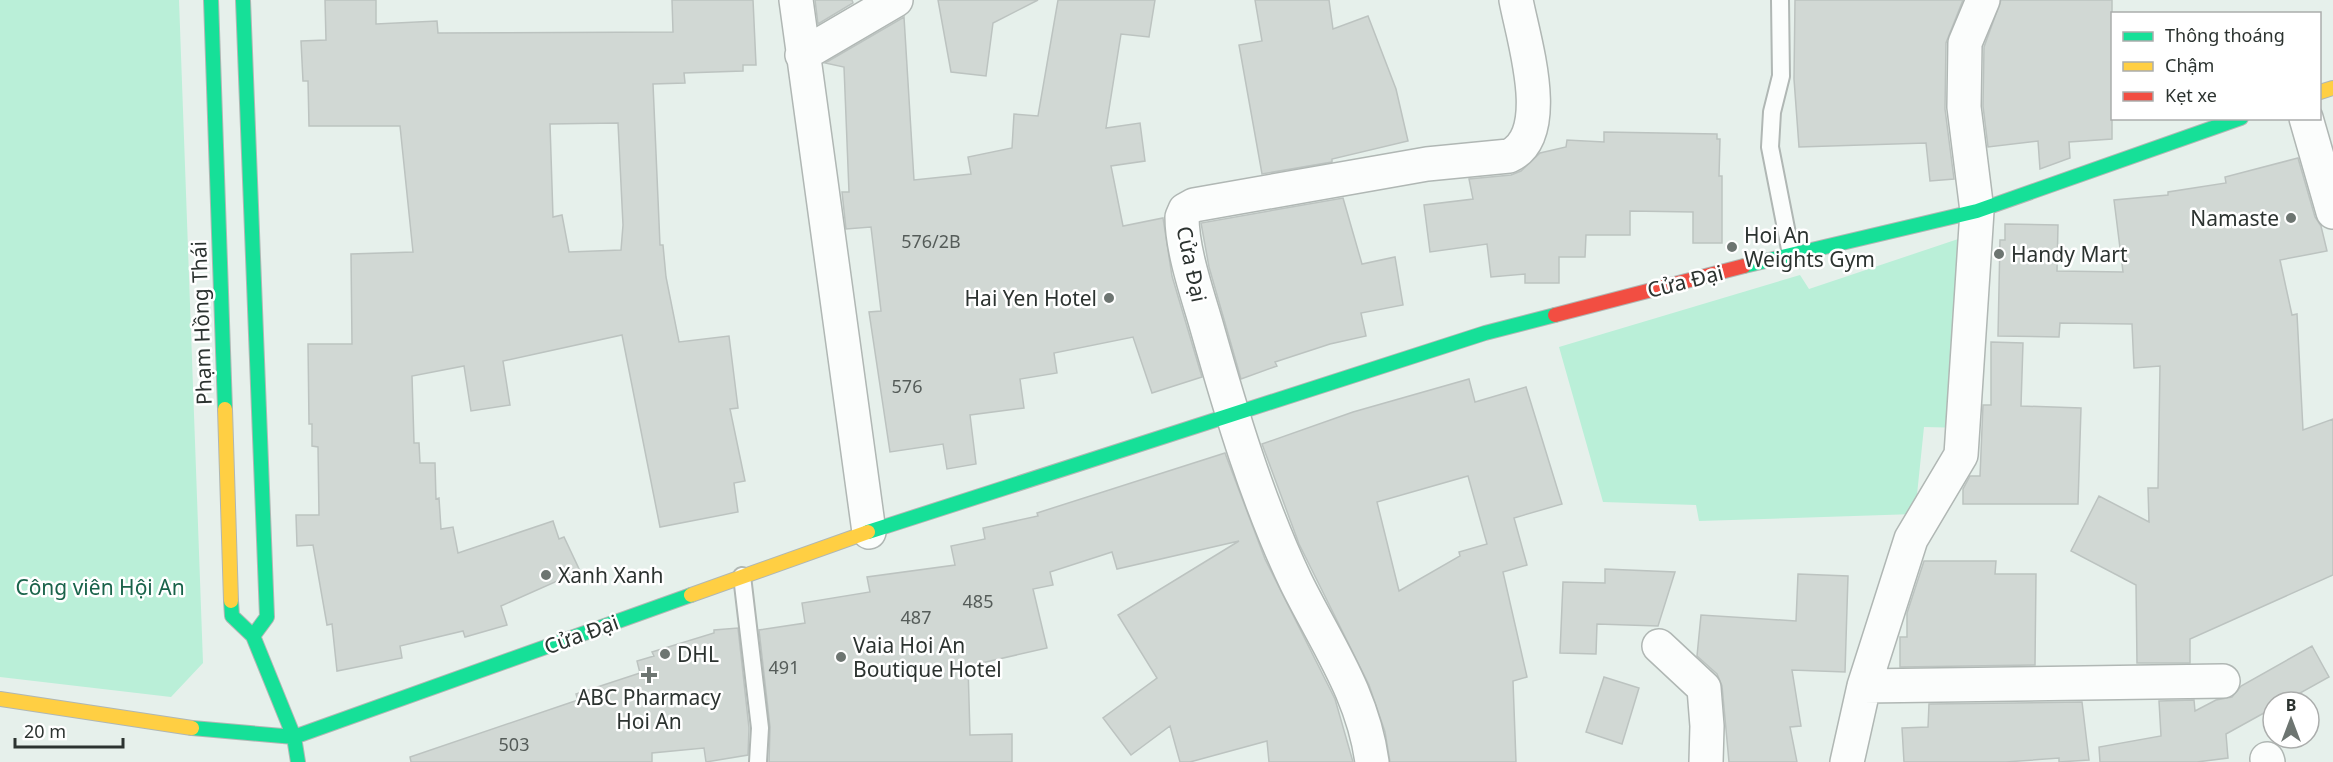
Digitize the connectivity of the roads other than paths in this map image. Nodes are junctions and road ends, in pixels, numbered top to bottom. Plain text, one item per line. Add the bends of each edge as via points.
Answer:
1 (211, 0) edge
2 (243, 0) edge
3 (796, 0) edge
4 (896, 0) edge
5 (1516, 0) edge
6 (1780, 0) edge
7 (1983, 0) edge
8 (802, 55) junction
9 (2235, 120) edge
10 (2307, 120) edge
11 (233, 177) junction
12 (1977, 211) junction
13 (2333, 212) edge
14 (1791, 254) junction
15 (1232, 415) junction
16 (869, 532) junction
17 (742, 576) junction
18 (253, 636) junction
19 (1659, 646) dead end
20 (2223, 681) dead end
21 (1864, 686) junction
22 (0, 699) edge
23 (294, 737) junction
24 (298, 762) edge
25 (758, 762) edge
26 (1372, 762) edge
27 (1706, 762) edge
28 (1847, 762) edge

1 - 11 main road, Phạm Hồng Thái
2 - 11 main road, Phạm Hồng Thái
3 - 8 street
4 - 8 street
5 - 15 street, Cửa Đại via 1534,94 1528,134 1514,153 1427,164 1194,205 1185,210 1182,226
6 - 14 lane via 1781,76 1772,112 1770,147
7 - 12 street via 1965,43 1964,107
8 - 16 street
9 - 12 main road, Cửa Đại
10 - 13 street
11 - 18 main road, Phạm Hồng Thái via 267,617
11 - 18 main road, Phạm Hồng Thái via 232,616
12 - 14 main road, Cửa Đại
12 - 21 street via 1961,455 1911,539
14 - 15 main road, Cửa Đại via 1485,333
15 - 16 main road, Cửa Đại
15 - 26 street via 1277,538 1358,704 1368,729
16 - 17 main road, Cửa Đại
17 - 23 main road, Cửa Đại
17 - 25 lane via 760,728
18 - 23 main road, Phạm Hồng Thái
19 - 27 street via 1704,688
20 - 21 street
21 - 28 street
22 - 23 main road via 172,726
23 - 24 main road, Phạm Hồng Thái

